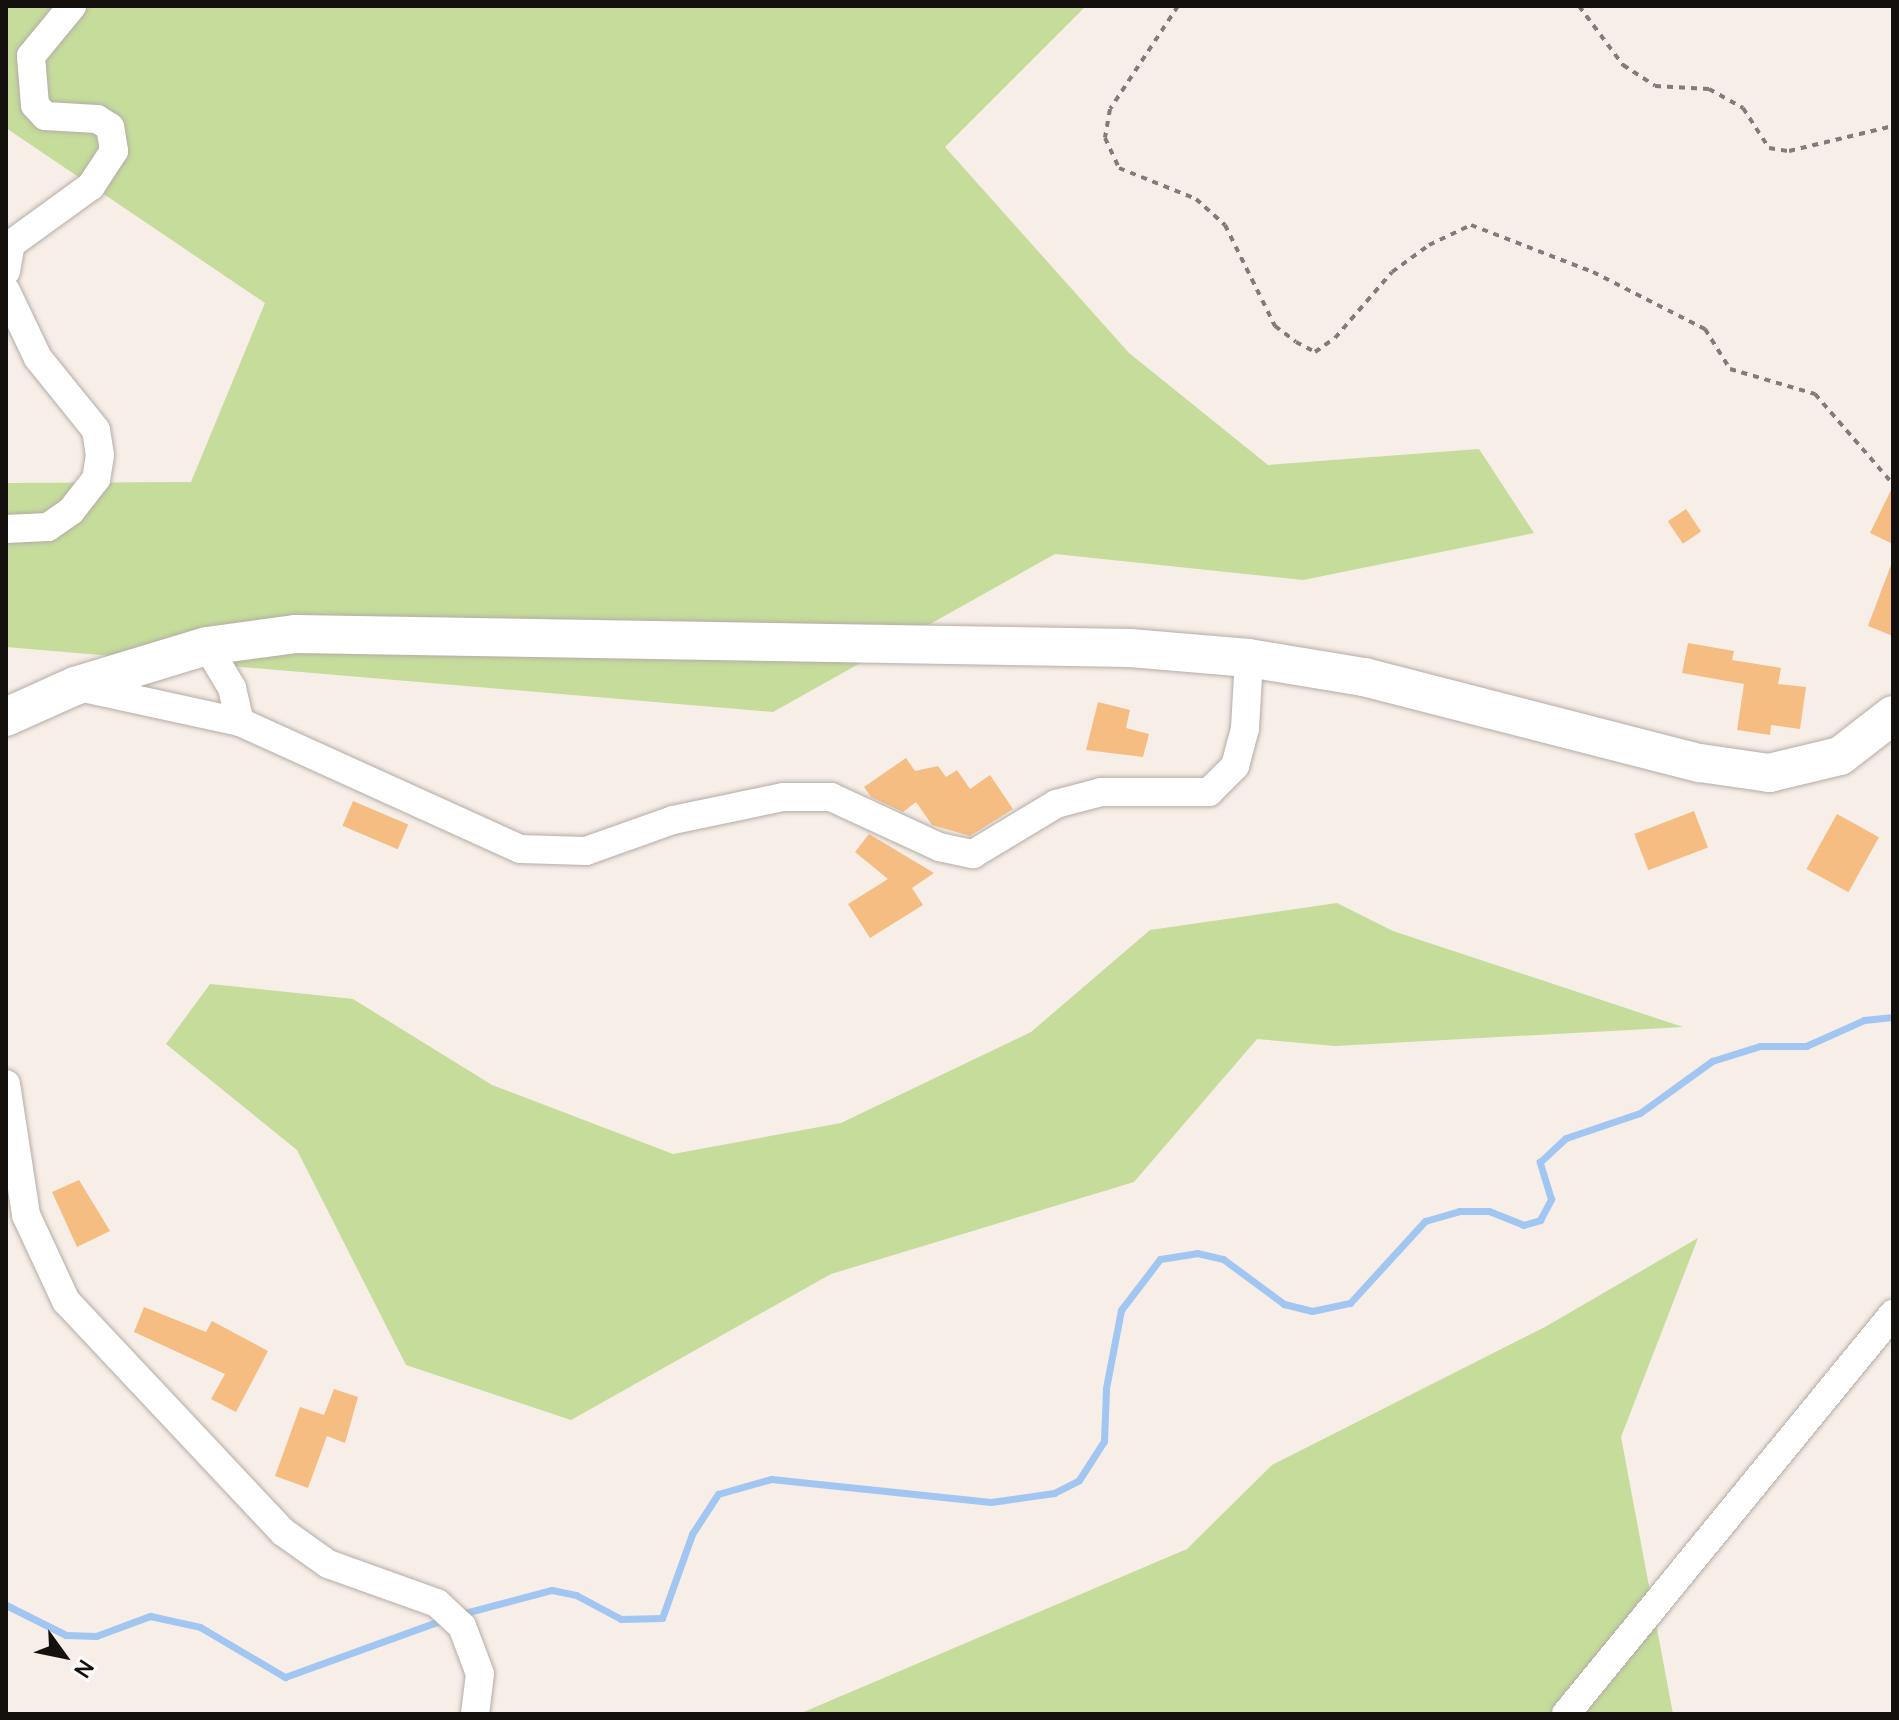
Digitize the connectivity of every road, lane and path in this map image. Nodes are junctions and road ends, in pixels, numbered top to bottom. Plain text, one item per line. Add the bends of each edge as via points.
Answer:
1 (72, 6) edge
2 (1178, 6) edge
3 (1579, 6) edge
4 (1893, 126) edge
5 (6, 271) edge
6 (6, 291) edge
7 (1893, 484) edge
8 (6, 529) edge
9 (207, 646) junction
10 (1249, 658) junction
11 (75, 686) junction
12 (1893, 715) edge
13 (6, 717) edge
14 (240, 722) junction
15 (6, 1084) edge
16 (1893, 1314) edge
17 (475, 1714) edge
18 (1566, 1714) edge

1 - 5 street via 31,56 35,105 45,116 97,119 110,127 114,151 91,186 11,244
2 - 7 path via 1110,109 1105,138 1119,168 1196,199 1225,225 1275,326 1296,342 1315,352 1392,272 1471,225 1593,272 1705,329 1730,369 1815,394
3 - 4 path via 1623,65 1655,86 1709,89 1743,108 1769,148 1789,151
6 - 8 street via 38,358 96,430 100,455 96,479 71,511 48,527
9 - 10 street via 296,634 435,635 1130,648
9 - 11 street
9 - 14 street via 232,688
10 - 12 street via 1364,677 1700,763 1769,773 1840,756
10 - 14 street via 1245,728 1235,766 1209,792 1101,792 1056,804 973,854 939,847 831,797 783,797 673,820 586,851 520,849
11 - 13 street
11 - 14 street
15 - 17 street via 26,1215 66,1301 283,1532 328,1564 437,1603 462,1626 480,1674
16 - 18 street

